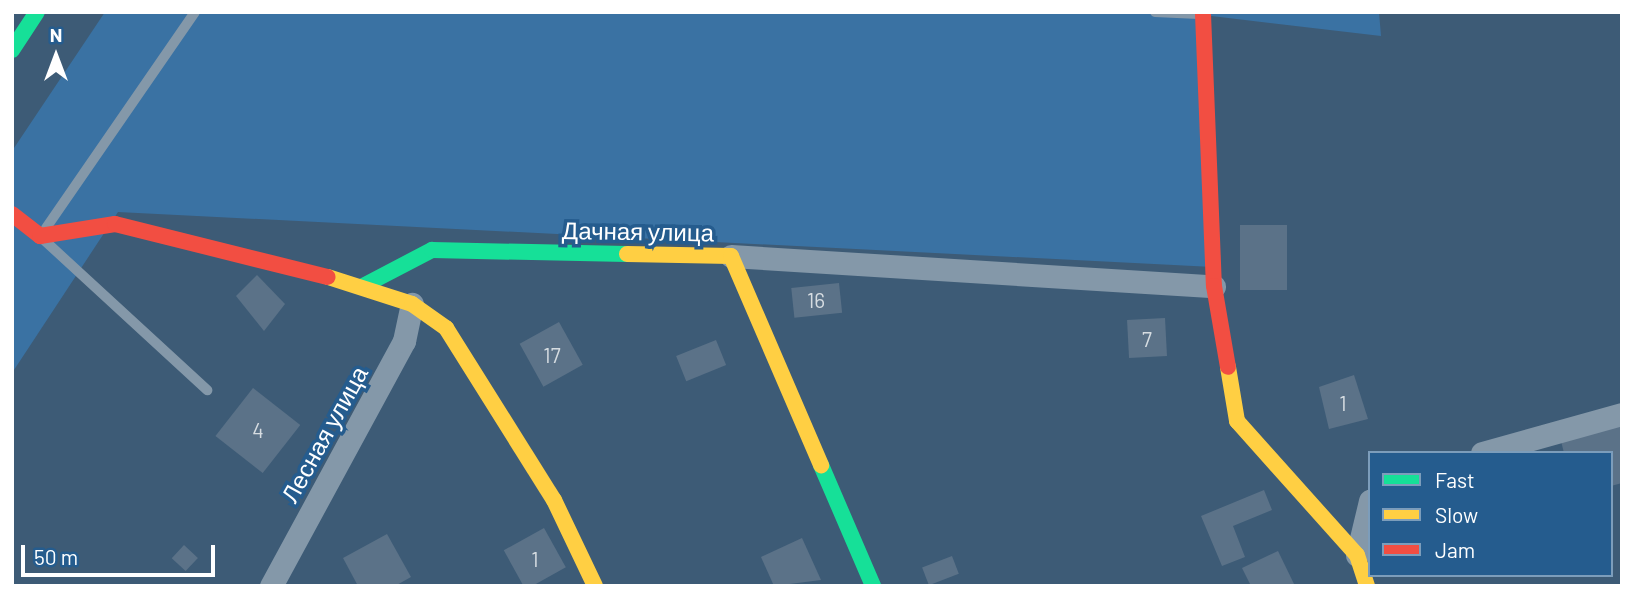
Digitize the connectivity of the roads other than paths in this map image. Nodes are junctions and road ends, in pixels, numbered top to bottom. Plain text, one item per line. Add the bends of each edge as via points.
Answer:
1 (37, 12) edge
2 (195, 12) edge
3 (1155, 12) edge
4 (1203, 13) edge
5 (12, 50) edge
6 (12, 214) edge
7 (40, 236) junction
8 (731, 256) junction
9 (1213, 277) junction
10 (363, 286) junction
11 (412, 304) junction
12 (207, 390) dead end
13 (1622, 414) edge
14 (1489, 451) edge
15 (1368, 509) edge
16 (1357, 555) junction
17 (271, 586) edge
18 (594, 586) edge
19 (873, 586) edge
20 (1367, 586) edge

1 - 5 street
2 - 7 lane
3 - 4 lane
4 - 9 street
6 - 7 street
7 - 10 street via 115,224
7 - 12 lane
8 - 9 street
8 - 10 street, Дачная улица via 432,250
8 - 19 street, Дачная улица
9 - 16 street via 1237,421
10 - 11 street
11 - 17 street, Лесная улица via 404,341
11 - 18 street via 446,328 554,500
13 - 14 street
15 - 16 street
16 - 20 street

